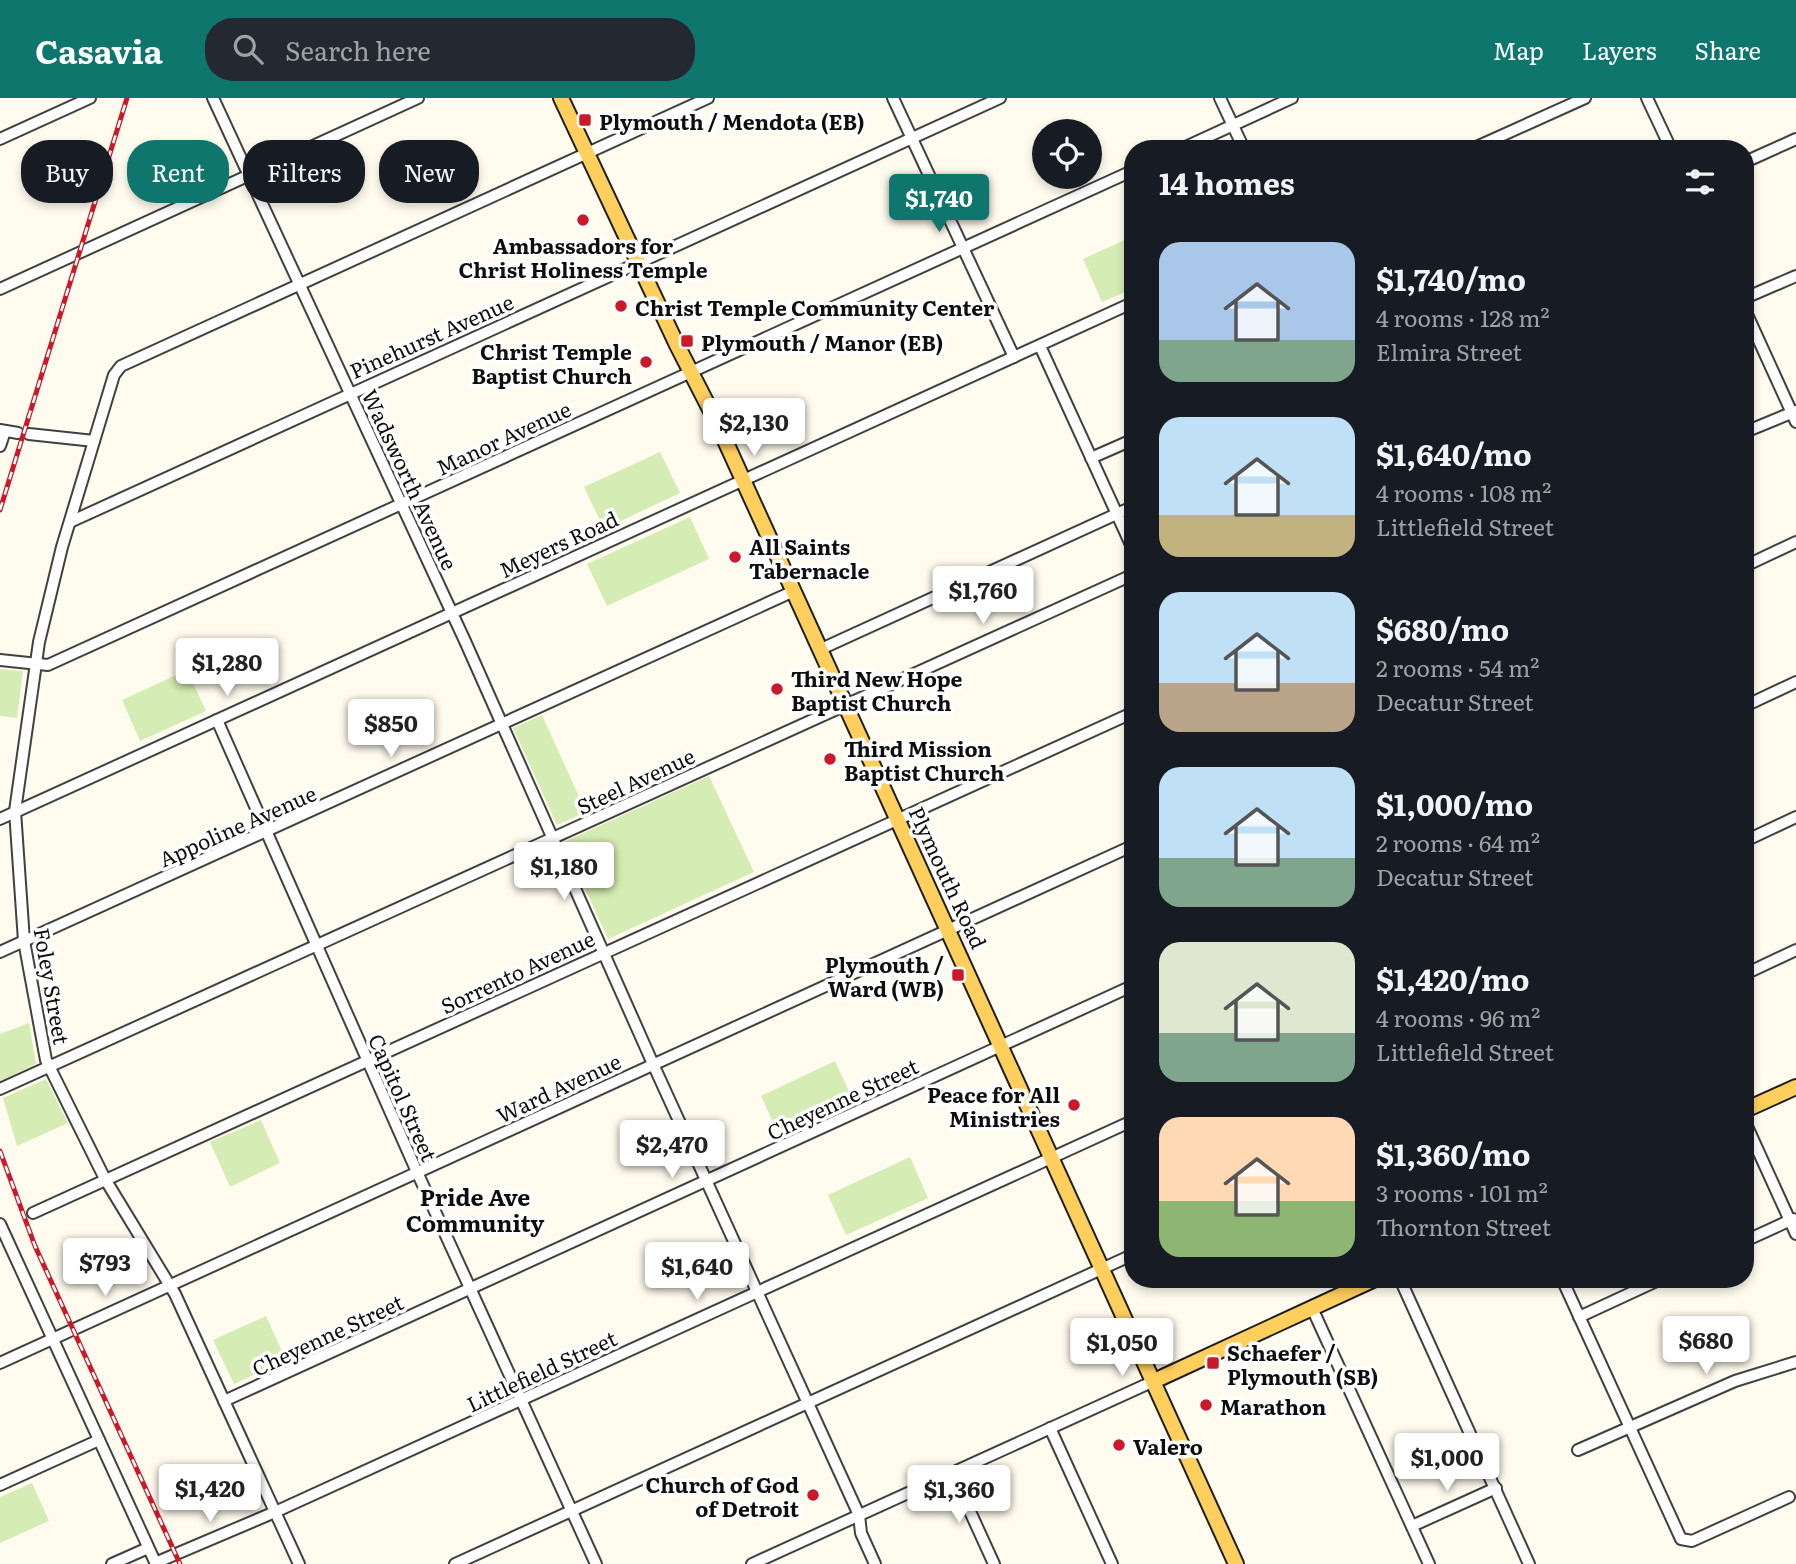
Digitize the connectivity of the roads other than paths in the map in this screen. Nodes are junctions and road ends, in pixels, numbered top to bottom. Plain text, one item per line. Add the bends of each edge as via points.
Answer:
1 (90, 98) edge
2 (213, 98) edge
3 (418, 98) edge
4 (561, 98) edge
5 (674, 98) edge
6 (708, 98) edge
7 (893, 98) edge
8 (1000, 98) edge
9 (1220, 98) edge
10 (1292, 98) edge
11 (1584, 98) edge
12 (1647, 98) edge
13 (680, 110) junction
14 (1233, 125) junction
15 (912, 138) junction
16 (0, 139) edge
17 (1796, 139) edge
18 (326, 140) edge
19 (1200, 140) edge
20 (1240, 140) edge
21 (1492, 140) edge
22 (1667, 140) edge
23 (587, 153) junction
24 (1754, 158) edge
25 (243, 165) edge
26 (1124, 175) edge
27 (243, 178) edge
28 (261, 203) edge
29 (963, 249) junction
30 (638, 262) junction
31 (1796, 276) edge
32 (299, 284) junction
33 (0, 289) edge
34 (1754, 294) edge
35 (1124, 307) edge
36 (1754, 329) edge
37 (1040, 346) junction
38 (1014, 358) junction
39 (690, 372) junction
40 (350, 394) junction
41 (1795, 415) edge
42 (1754, 429) edge
43 (2, 431) edge
44 (94, 441) junction
45 (1124, 444) edge
46 (0, 446) edge
47 (1091, 458) junction
48 (743, 480) junction
49 (401, 504) junction
50 (1124, 510) edge
51 (1117, 513) junction
52 (70, 522) junction
53 (1124, 529) edge
54 (1796, 542) edge
55 (1754, 562) edge
56 (1124, 579) edge
57 (794, 591) junction
58 (452, 613) junction
59 (821, 649) junction
60 (0, 660) edge
61 (36, 666) junction
62 (1796, 682) edge
63 (1754, 702) edge
64 (846, 705) junction
65 (1124, 717) edge
66 (217, 720) junction
67 (502, 725) junction
68 (15, 811) junction
69 (1796, 817) edge
70 (0, 819) edge
71 (899, 819) junction
72 (266, 833) junction
73 (1754, 837) edge
74 (553, 839) junction
75 (1124, 850) edge
76 (950, 930) junction
77 (24, 941) junction
78 (316, 947) junction
79 (1796, 950) edge
80 (0, 952) edge
81 (604, 953) junction
82 (1754, 970) edge
83 (1124, 990) edge
84 (1002, 1046) junction
85 (367, 1061) junction
86 (653, 1064) junction
87 (49, 1067) junction
88 (1796, 1087) edge
89 (0, 1089) edge
90 (1754, 1106) edge
91 (1124, 1125) edge
92 (1754, 1140) edge
93 (1053, 1157) junction
94 (417, 1172) junction
95 (105, 1180) junction
96 (707, 1181) junction
97 (33, 1213) dead end
98 (1793, 1219) edge
99 (1, 1227) edge
100 (1796, 1234) edge
101 (1754, 1237) edge
102 (1124, 1259) edge
103 (1103, 1268) junction
104 (170, 1286) junction
105 (1355, 1288) edge
106 (1404, 1288) edge
107 (1566, 1288) edge
108 (1642, 1288) edge
109 (470, 1289) junction
110 (758, 1292) junction
111 (1312, 1308) junction
112 (1579, 1317) junction
113 (52, 1338) junction
114 (1796, 1362) edge
115 (0, 1363) edge
116 (1154, 1381) junction
117 (521, 1400) junction
118 (224, 1401) junction
119 (808, 1403) junction
120 (1050, 1428) junction
121 (1629, 1428) junction
122 (99, 1440) junction
123 (1578, 1450) dead end
124 (952, 1472) junction
125 (0, 1485) edge
126 (1496, 1488) junction
127 (1789, 1497) dead end
128 (571, 1511) junction
129 (275, 1512) junction
130 (859, 1515) junction
131 (1412, 1526) junction
132 (148, 1548) junction
133 (756, 1563) edge
134 (112, 1564) edge
135 (156, 1564) edge
136 (299, 1564) edge
137 (455, 1564) edge
138 (596, 1564) edge
139 (875, 1564) edge
140 (994, 1564) edge
141 (1112, 1564) edge
142 (1236, 1564) edge
143 (1429, 1564) edge
144 (1529, 1564) edge

1 - 16 street
2 - 25 street, Wadsworth Avenue
3 - 18 street
4 - 23 main road, Plymouth Road
5 - 13 street
6 - 13 street
7 - 15 street
8 - 15 street, Pinehurst Avenue
9 - 14 street
10 - 14 street
11 - 21 street
12 - 22 street
13 - 23 street
14 - 19 street
14 - 20 street
15 - 29 street
15 - 30 street, Pinehurst Avenue
17 - 24 street
23 - 30 main road, Plymouth Road
23 - 32 street
26 - 29 street, Manor Avenue
27 - 33 street
28 - 32 street, Wadsworth Avenue
29 - 38 street
29 - 39 street, Manor Avenue
30 - 39 main road, Plymouth Road
30 - 40 street, Pinehurst Avenue
31 - 34 street
32 - 40 street, Wadsworth Avenue
32 - 44 street, Foley Street via 119,368
35 - 37 street, Meyers Road
36 - 41 street
37 - 38 street, Meyers Road
37 - 47 street
38 - 48 street, Meyers Road
39 - 48 main road, Plymouth Road
39 - 49 street, Manor Avenue
40 - 49 street, Wadsworth Avenue
40 - 52 street, Pinehurst Avenue
41 - 42 street
43 - 44 street
43 - 46 street
44 - 52 street, Foley Street
45 - 47 street
47 - 51 street
48 - 57 main road, Plymouth Road
48 - 58 street, Meyers Road
49 - 58 street, Wadsworth Avenue
49 - 61 street, Manor Avenue via 48,665
50 - 51 street
51 - 53 street
51 - 59 street
52 - 61 street, Foley Street
54 - 55 street
56 - 64 street, Steel Avenue
57 - 59 main road, Plymouth Road
57 - 67 street, Appoline Avenue
58 - 66 street, Meyers Road
58 - 67 street, Wadsworth Avenue
59 - 64 main road, Plymouth Road
60 - 61 street, Manor Avenue
61 - 68 street, Foley Street
62 - 63 street
64 - 71 main road, Plymouth Road
64 - 74 street, Steel Avenue
65 - 71 street, Sorrento Avenue
66 - 68 street, Meyers Road
66 - 72 street, Capitol Street
67 - 72 street, Appoline Avenue
67 - 74 street, Wadsworth Avenue
68 - 70 street, Meyers Road
68 - 77 street, Foley Street
69 - 73 street
71 - 76 main road, Plymouth Road
71 - 81 street, Sorrento Avenue
72 - 77 street, Appoline Avenue
72 - 78 street, Capitol Street
74 - 78 street, Steel Avenue
74 - 81 street, Wadsworth Avenue
75 - 76 street, Ward Avenue
76 - 84 main road, Plymouth Road
76 - 86 street, Ward Avenue
77 - 80 street, Appoline Avenue
77 - 87 street, Foley Street
78 - 85 street, Capitol Street
78 - 87 street, Steel Avenue
79 - 82 street
81 - 85 street, Sorrento Avenue
81 - 86 street
83 - 84 street, Cheyenne Street
84 - 93 main road, Plymouth Road
84 - 96 street, Cheyenne Street
85 - 94 street, Capitol Street
85 - 95 street, Sorrento Avenue
86 - 94 street, Ward Avenue
86 - 96 street
87 - 89 street, Steel Avenue
87 - 95 street, Foley Street
88 - 90 main road
91 - 93 street, Littlefield Street
92 - 98 street
93 - 103 main road, Plymouth Road
93 - 110 street, Littlefield Street
94 - 104 street, Ward Avenue
94 - 109 street, Capitol Street
95 - 97 street, Sorrento Avenue
95 - 104 street, Foley Street
96 - 109 street, Cheyenne Street
96 - 110 street
98 - 100 street
98 - 101 street
99 - 113 street
102 - 103 street
103 - 116 main road, Plymouth Road
103 - 119 street
104 - 113 street, Ward Avenue
104 - 118 street, Foley Street
105 - 111 main road
106 - 126 street
107 - 112 street
108 - 112 street
109 - 117 street, Capitol Street
109 - 118 street, Cheyenne Street
110 - 117 street, Littlefield Street
110 - 119 street
111 - 116 main road
111 - 131 street
112 - 121 street
113 - 115 street, Ward Avenue
113 - 122 street
114 - 121 street via 1734,1381
116 - 120 street
116 - 142 main road, Plymouth Road
117 - 128 street, Capitol Street
117 - 129 street, Littlefield Street
118 - 129 street, Foley Street
119 - 128 street
119 - 130 street
120 - 124 street
120 - 141 street
121 - 123 street
121 - 127 street via 1684,1541
122 - 125 street
122 - 132 street
124 - 130 street
124 - 140 street
126 - 131 street
126 - 144 street
128 - 137 street
128 - 138 street, Capitol Street
129 - 135 street, Littlefield Street
129 - 136 street, Foley Street
130 - 133 street
130 - 139 street via 861,1533
131 - 143 street
132 - 134 street
132 - 135 street

